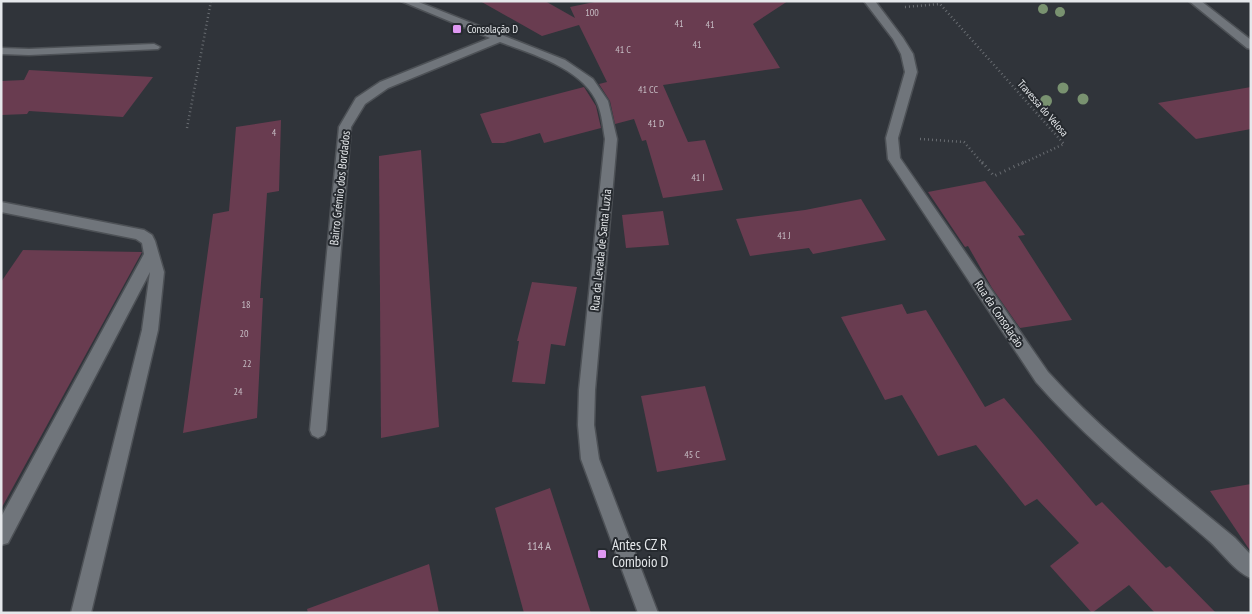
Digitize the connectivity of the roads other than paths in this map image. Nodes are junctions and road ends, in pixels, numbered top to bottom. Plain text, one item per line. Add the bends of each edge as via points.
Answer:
1 (406, 1) edge
2 (869, 1) edge
3 (1194, 1) edge
4 (499, 38) junction
5 (1251, 46) edge
6 (154, 47) dead end
7 (1, 51) edge
8 (1, 207) edge
9 (151, 254) junction
10 (318, 430) dead end
11 (1, 536) edge
12 (1251, 569) edge
13 (81, 613) edge
14 (648, 613) edge

1 - 4 street, Rua da Levada de Santa Luzia
2 - 12 street, Rua da Consolação via 898,38 907,54 911,72 892,138 894,159 1042,377 1069,408 1228,545
3 - 5 street
4 - 10 street, Bairro Grémio dos Bordados via 384,85 360,102 345,127
4 - 14 street, Rua da Levada de Santa Luzia via 561,62 589,82 604,104 611,139 586,425 590,459
6 - 7 street
8 - 9 street via 139,234 150,242
9 - 11 street
9 - 13 street via 157,272 150,330

